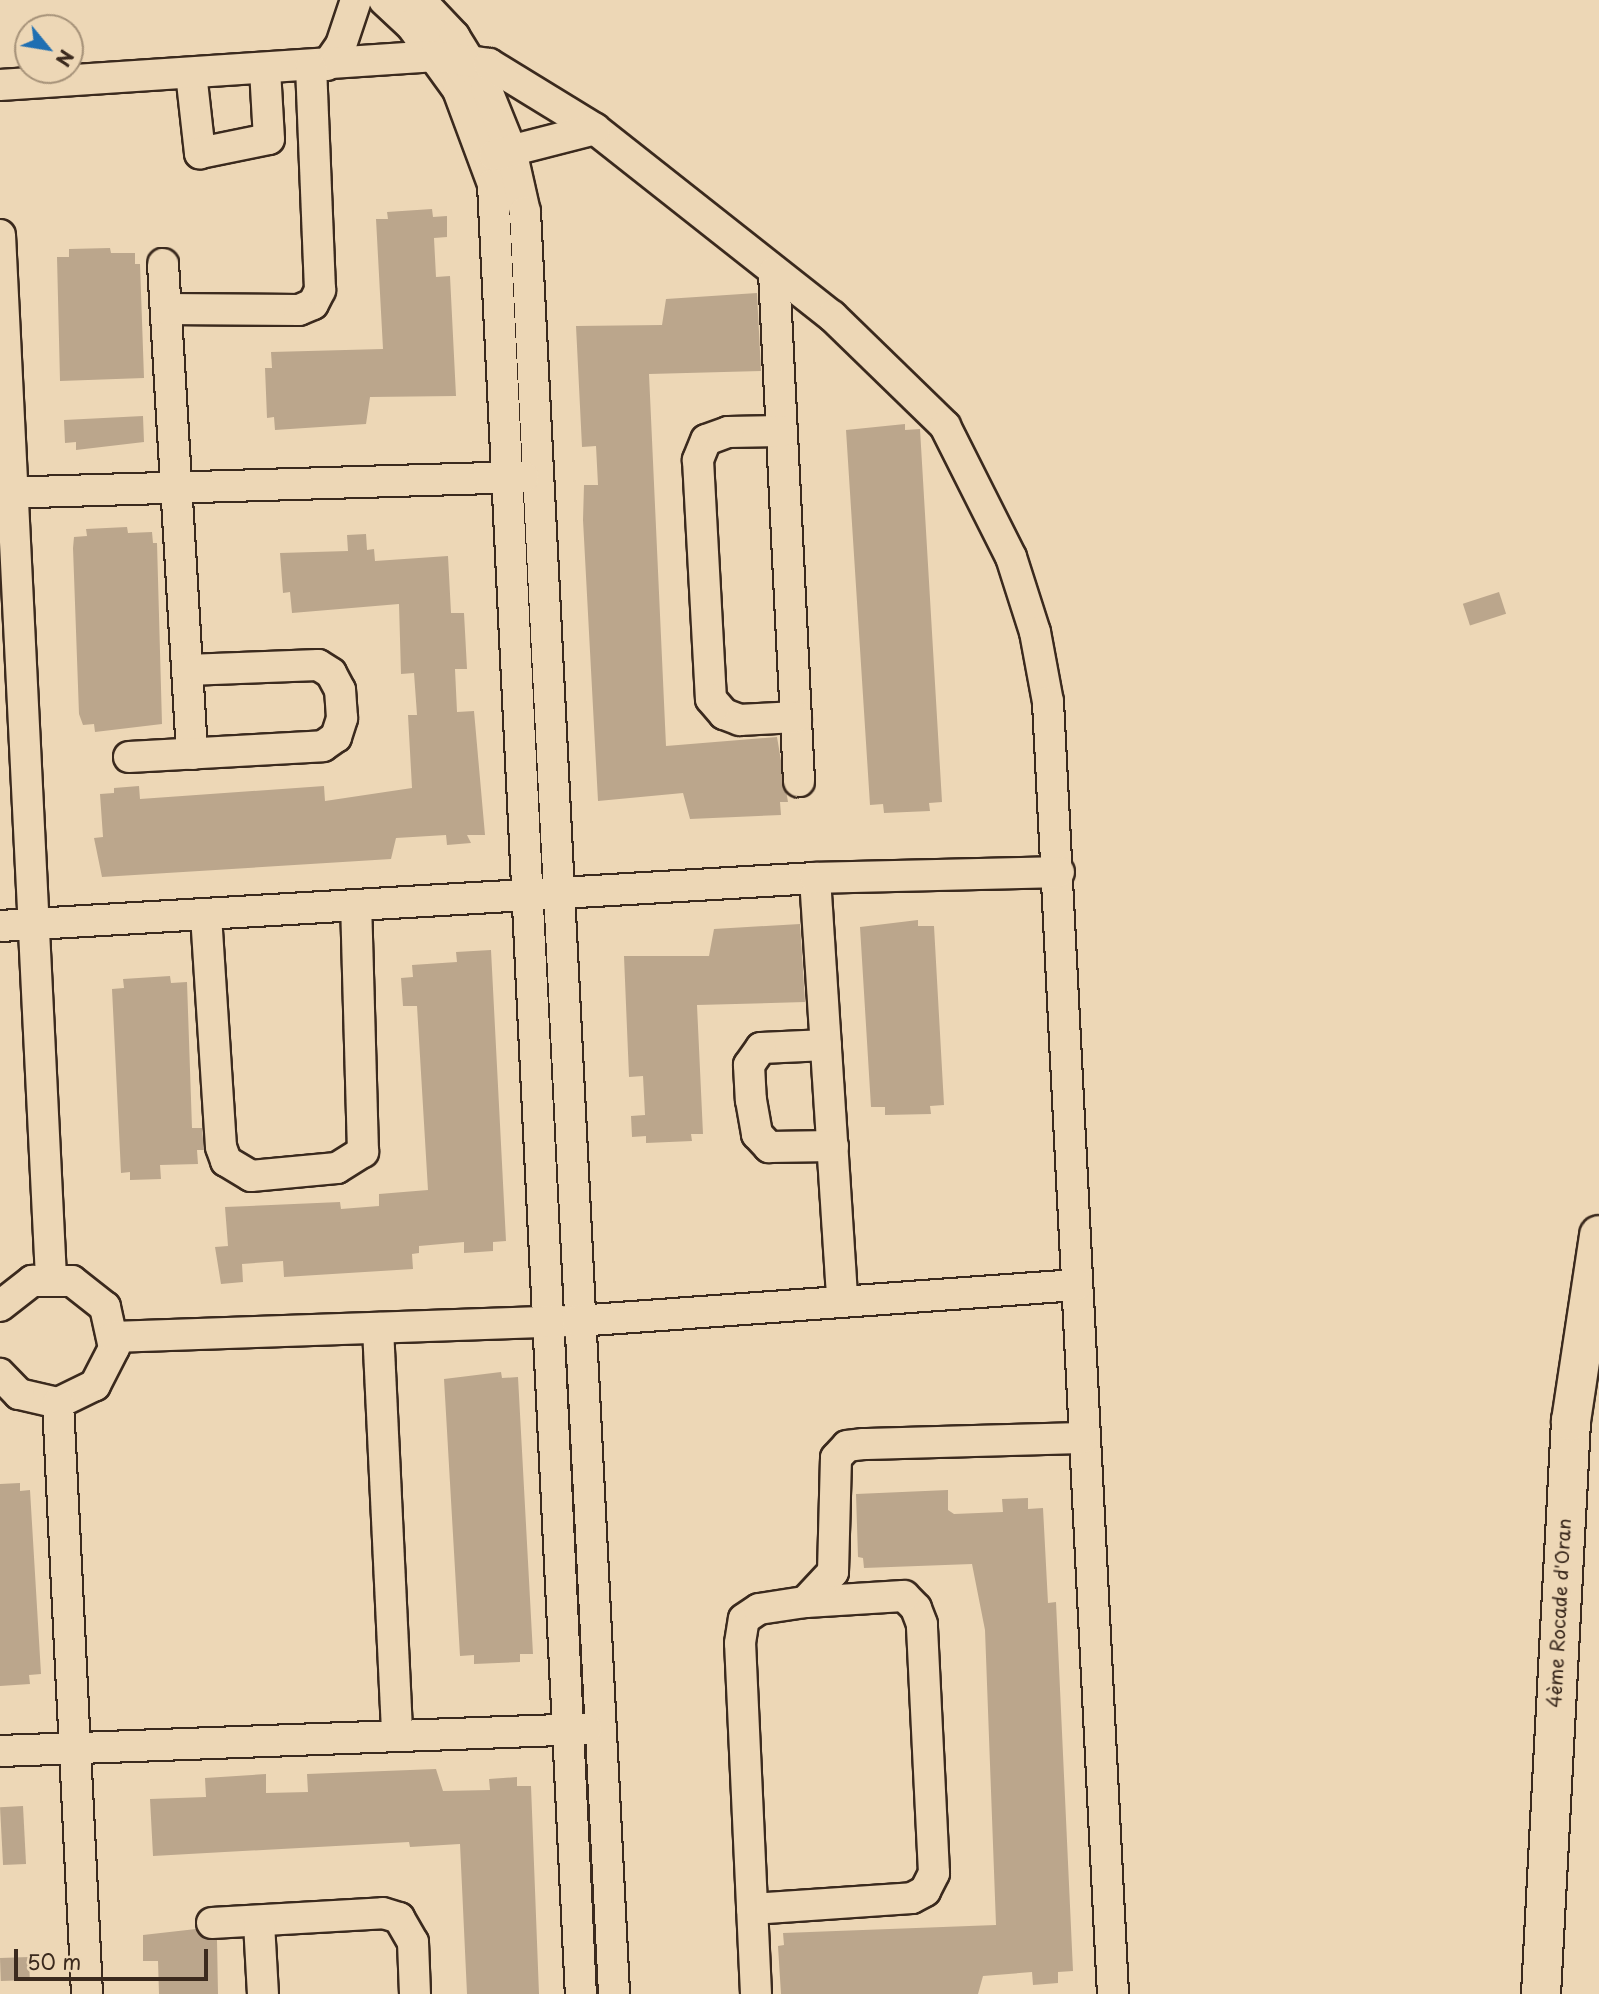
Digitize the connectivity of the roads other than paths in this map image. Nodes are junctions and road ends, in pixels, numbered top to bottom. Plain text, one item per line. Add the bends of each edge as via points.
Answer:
1 (356, 0) edge
2 (384, 0) edge
3 (420, 0) edge
4 (436, 57) junction
5 (470, 59) junction
6 (319, 66) junction
7 (265, 69) junction
8 (191, 73) junction
9 (0, 85) edge
10 (595, 128) junction
11 (549, 140) junction
12 (499, 153) junction
13 (525, 212) junction
14 (0, 235) edge
15 (163, 264) dead end
16 (774, 272) junction
17 (166, 309) junction
18 (782, 431) junction
19 (537, 476) junction
20 (506, 478) junction
21 (175, 487) junction
22 (6, 493) edge
23 (187, 670) junction
24 (796, 717) junction
25 (192, 754) junction
26 (129, 757) dead end
27 (799, 780) dead end
28 (1059, 872) junction
29 (815, 878) junction
30 (557, 897) junction
31 (526, 898) junction
32 (356, 907) junction
33 (206, 915) junction
34 (34, 923) junction
35 (0, 926) edge
36 (826, 1045) junction
37 (833, 1146) junction
38 (1599, 1235) edge
39 (51, 1278) junction
40 (1077, 1285) junction
41 (842, 1297) junction
42 (0, 1306) edge
43 (562, 1321) junction
44 (378, 1328) junction
45 (113, 1337) junction
46 (0, 1374) edge
47 (58, 1403) junction
48 (1084, 1438) junction
49 (805, 1602) junction
50 (599, 1727) junction
51 (569, 1730) junction
52 (397, 1734) junction
53 (76, 1747) junction
54 (0, 1751) edge
55 (752, 1909) junction
56 (212, 1923) dead end
57 (259, 1923) junction
58 (87, 1994) edge
59 (263, 1994) edge
60 (415, 1994) edge
61 (581, 1994) edge
62 (614, 1994) edge
63 (756, 1994) edge
64 (1112, 1994) edge
65 (1541, 1994) edge

1 - 6 street via 341,45
2 - 4 street
3 - 5 street
4 - 5 street
4 - 6 street
4 - 12 street
5 - 10 street via 507,71
5 - 12 street
6 - 7 street
6 - 17 street via 320,290 313,304 299,310
7 - 8 street
7 - 8 street via 269,139 200,153
8 - 9 street
10 - 11 street
10 - 16 street
11 - 12 street
11 - 13 street via 531,174
12 - 13 street
12 - 20 street via 496,216
13 - 19 street
14 - 22 street
15 - 17 street
16 - 18 street
16 - 28 street via 899,375 945,426 981,492 1011,557 1035,632 1048,702
17 - 21 street
18 - 24 street
18 - 24 street via 728,432 706,440 698,460 711,699 724,714 740,720
19 - 20 street
19 - 30 street
20 - 21 street
20 - 31 street
21 - 22 street
21 - 23 street
22 - 34 street
23 - 25 street
23 - 25 street via 318,665 331,673 340,690 342,718 336,737 323,746
24 - 27 street
25 - 26 street
28 - 29 street
28 - 40 street
29 - 30 street
29 - 36 street
30 - 31 street
30 - 43 street
31 - 32 street
31 - 43 street
32 - 33 street
32 - 33 street via 363,1152 337,1168 251,1176 226,1161 221,1147
33 - 34 street
34 - 35 street
34 - 39 street
36 - 37 street
36 - 37 street via 761,1048 749,1065 751,1100 757,1134 769,1147
37 - 41 street
38 - 65 highway, 4ème Rocade d'Oran via 1571,1421
39 - 42 street via 32,1281
39 - 45 street via 91,1291 105,1307
40 - 41 street
40 - 48 street
41 - 43 street
43 - 44 street
43 - 50 street
43 - 51 street
44 - 45 street
44 - 52 street
45 - 47 street via 108,1368 96,1385
46 - 47 street via 19,1394
47 - 53 street
48 - 49 street via 846,1446 833,1471 833,1572
48 - 64 street
49 - 55 street via 759,1609 744,1619 740,1643
49 - 55 street via 904,1596 916,1608 922,1624 934,1873 925,1891 912,1898
50 - 51 street
50 - 62 street
51 - 52 street
51 - 61 street
52 - 53 street
53 - 54 street
53 - 58 street
55 - 63 street
56 - 57 street
57 - 59 street
57 - 60 street via 383,1913 399,1918 413,1942

